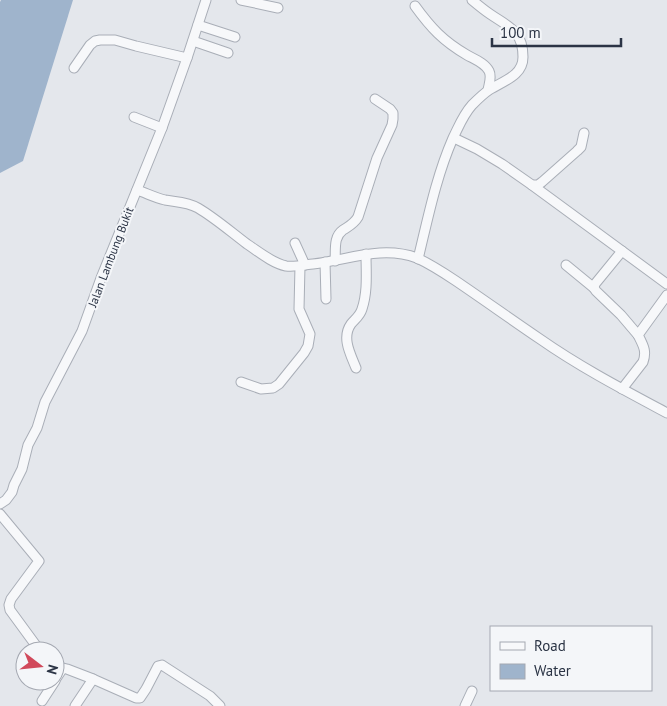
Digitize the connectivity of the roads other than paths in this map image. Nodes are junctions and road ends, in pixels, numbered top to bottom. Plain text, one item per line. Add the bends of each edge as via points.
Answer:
1 (206, 0) edge
2 (241, 0) edge
3 (472, 0) edge
4 (415, 6) dead end
5 (278, 8) dead end
6 (198, 25) junction
7 (235, 37) dead end
8 (192, 41) junction
9 (228, 53) dead end
10 (187, 58) junction
11 (74, 68) dead end
12 (488, 90) junction
13 (375, 99) dead end
14 (134, 117) dead end
15 (162, 128) junction
16 (584, 133) dead end
17 (454, 138) junction
18 (532, 185) junction
19 (137, 190) junction
20 (295, 243) dead end
21 (622, 251) junction
22 (366, 254) junction
23 (418, 259) junction
24 (335, 261) junction
25 (326, 262) junction
26 (303, 265) junction
27 (566, 265) dead end
28 (667, 284) edge
29 (594, 288) junction
30 (667, 295) edge
31 (326, 300) dead end
32 (638, 335) junction
33 (356, 368) dead end
34 (241, 382) dead end
35 (622, 389) junction
36 (667, 413) edge
37 (0, 504) edge
38 (0, 514) edge
39 (33, 641) edge
40 (65, 668) edge
41 (92, 680) junction
42 (49, 691) edge
43 (472, 691) dead end
44 (42, 702) dead end
45 (75, 706) edge
46 (220, 706) edge
47 (465, 706) edge

1 - 6 street, Jalan Lambung Bukit
2 - 5 street
3 - 12 street via 514,30 522,48 520,70
4 - 12 street via 446,42 483,64 490,79
6 - 7 street
6 - 8 street, Jalan Lambung Bukit
8 - 9 street
8 - 10 street, Jalan Lambung Bukit
10 - 11 street via 115,40 100,40 90,45
10 - 15 street, Jalan Lambung Bukit
12 - 17 street via 464,116
13 - 24 street via 393,113 392,125 377,158 358,217 338,235
14 - 15 street
15 - 19 street, Jalan Lambung Bukit
16 - 18 street via 577,151 542,182
17 - 18 street via 494,159
17 - 23 street via 435,189
18 - 21 street
19 - 26 street via 190,204 269,259 282,265
19 - 37 street, Jalan Lambung Bukit via 82,331 45,402 12,492
20 - 26 street
21 - 28 street
21 - 29 street
22 - 23 street via 389,252
22 - 24 street
22 - 33 street via 364,303 346,335
23 - 35 street
24 - 25 street
25 - 26 street
25 - 31 street
26 - 34 street via 299,309 310,334 308,346 279,384 261,389
27 - 29 street
29 - 32 street
30 - 32 street
32 - 35 street via 645,357
35 - 36 street
38 - 39 street via 39,561 8,605
40 - 41 street
41 - 45 street
41 - 46 street via 138,698 158,666 162,666 210,696
42 - 44 street
43 - 47 street

